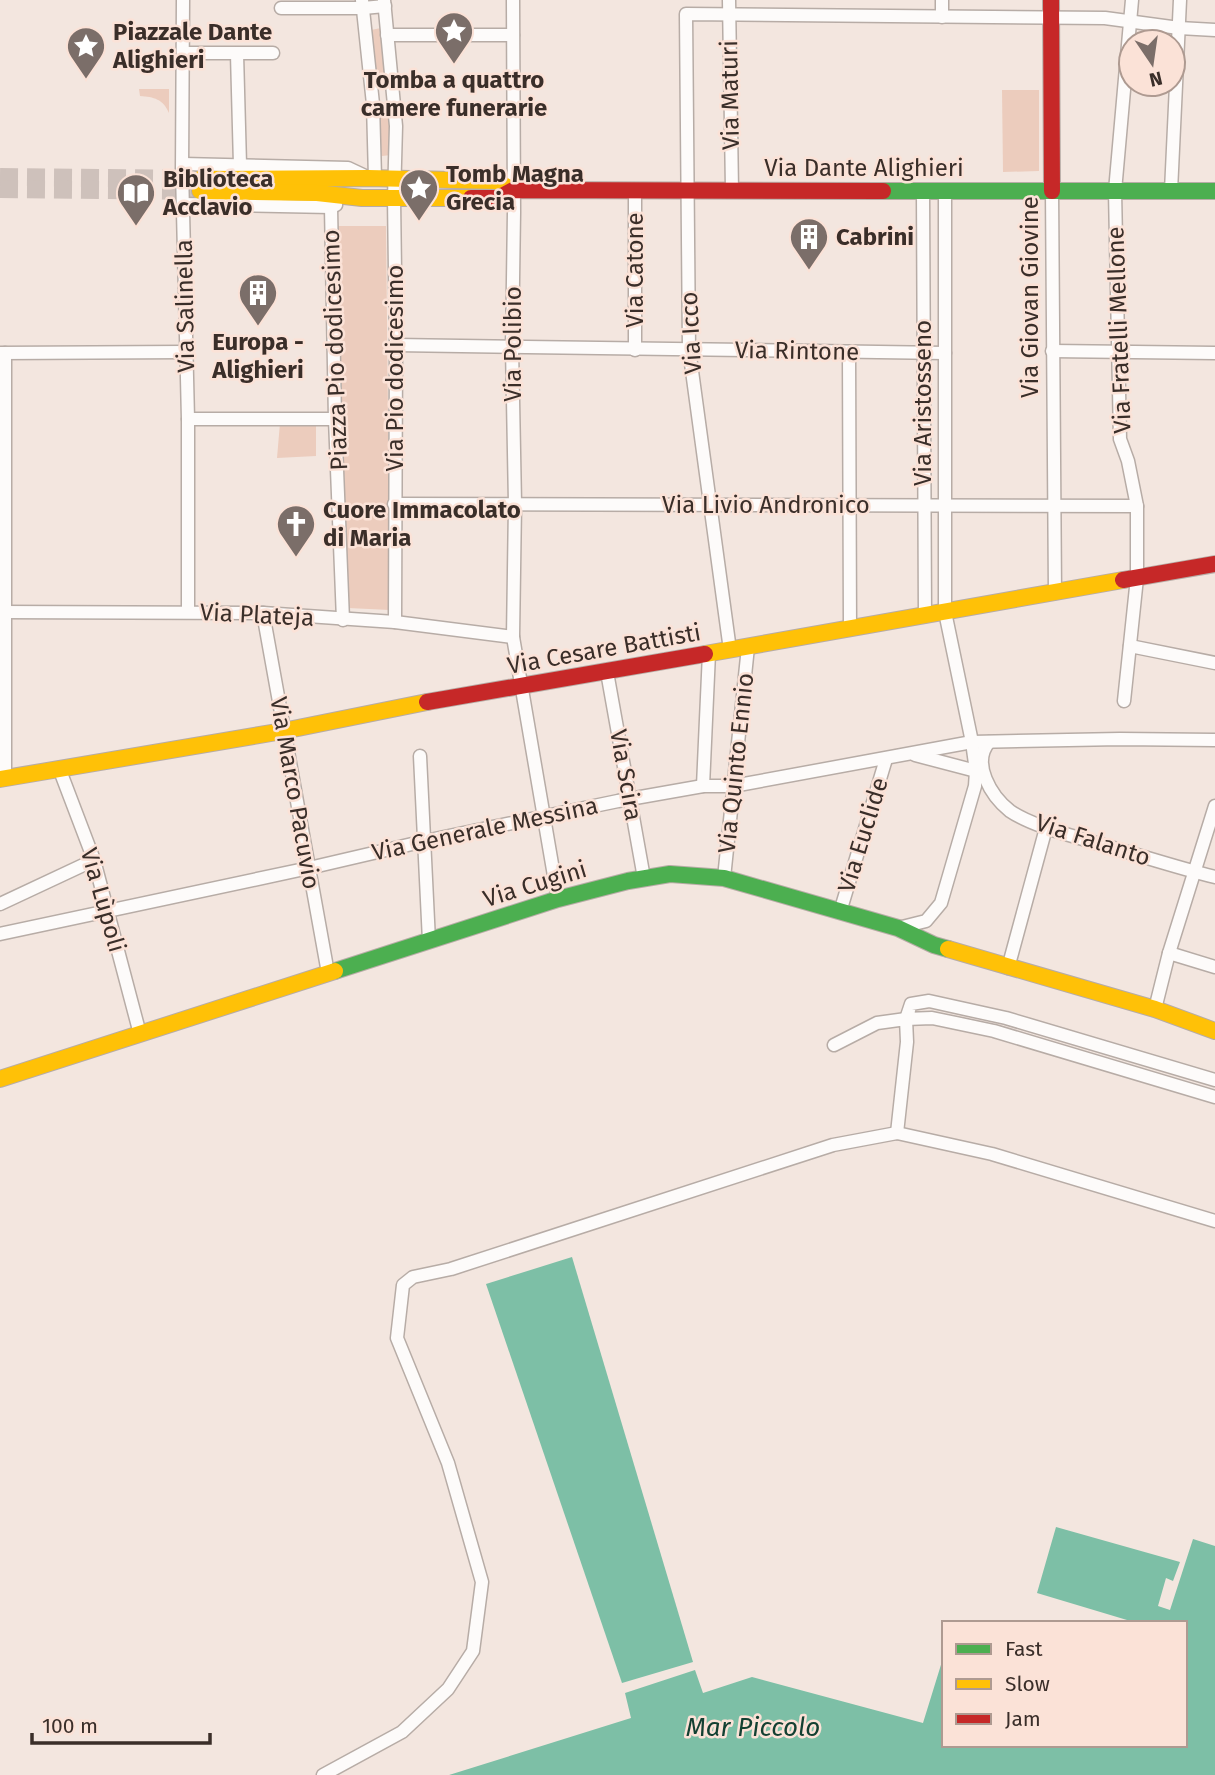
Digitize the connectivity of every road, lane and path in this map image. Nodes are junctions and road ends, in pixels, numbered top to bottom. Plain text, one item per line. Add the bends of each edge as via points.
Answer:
1 (183, 0) edge
2 (513, 0) edge
3 (729, 0) edge
4 (942, 0) edge
5 (1051, 0) edge
6 (1132, 0) edge
7 (1180, 0) edge
8 (384, 3) edge
9 (363, 4) edge
10 (281, 8) dead end
11 (729, 15) junction
12 (942, 17) junction
13 (1051, 18) junction
14 (1129, 22) junction
15 (1179, 28) joint
16 (1187, 28) edge
17 (1215, 30) edge
18 (387, 35) junction
19 (513, 35) junction
20 (183, 53) junction
21 (273, 53) dead end
22 (237, 54) junction
23 (1176, 98) edge
24 (373, 104) junction
25 (393, 104) junction
26 (183, 164) junction
27 (240, 165) junction
28 (372, 178) junction
29 (395, 179) junction
30 (513, 190) junction
31 (635, 190) junction
32 (732, 190) junction
33 (688, 191) junction
34 (923, 191) junction
35 (945, 191) junction
36 (1052, 191) junction
37 (1115, 191) junction
38 (1171, 191) junction
39 (1215, 191) edge
40 (362, 198) junction
41 (394, 198) junction
42 (183, 204) junction
43 (331, 206) junction
44 (396, 345) junction
45 (512, 348) junction
46 (689, 349) junction
47 (635, 350) junction
48 (1052, 351) junction
49 (1118, 351) junction
50 (186, 352) junction
51 (849, 352) junction
52 (923, 352) junction
53 (945, 352) junction
54 (3, 353) edge
55 (1215, 353) edge
56 (188, 419) junction
57 (335, 419) junction
58 (2, 442) edge
59 (394, 504) junction
60 (515, 505) junction
61 (710, 505) junction
62 (850, 506) junction
63 (924, 506) junction
64 (945, 506) junction
65 (1055, 506) junction
66 (1137, 506) junction
67 (1215, 564) edge
68 (1137, 578) junction
69 (1055, 593) junction
70 (2, 612) edge
71 (188, 612) junction
72 (945, 612) junction
73 (263, 613) junction
74 (925, 615) junction
75 (343, 620) junction
76 (395, 622) junction
77 (850, 629) junction
78 (513, 637) junction
79 (1130, 646) junction
80 (748, 647) junction
81 (730, 650) junction
82 (709, 653) junction
83 (1215, 663) edge
84 (607, 672) junction
85 (521, 687) junction
86 (1124, 701) dead end
87 (283, 731) junction
88 (1215, 740) edge
89 (972, 742) junction
90 (989, 742) junction
91 (912, 754) junction
92 (421, 757) dead end
93 (886, 759) junction
94 (59, 768) junction
95 (976, 771) junction
96 (2, 778) edge
97 (703, 786) junction
98 (733, 786) junction
99 (631, 799) junction
100 (998, 799) junction
101 (971, 804) junction
102 (1215, 806) edge
103 (545, 816) junction
104 (1046, 828) junction
105 (425, 841) junction
106 (94, 860) junction
107 (309, 868) junction
108 (1196, 872) junction
109 (1215, 877) edge
110 (644, 878) junction
111 (724, 878) junction
112 (558, 899) junction
113 (0, 904) edge
114 (108, 911) junction
115 (840, 912) junction
116 (898, 928) junction
117 (0, 934) edge
118 (429, 941) junction
119 (1169, 953) junction
120 (1215, 967) edge
121 (1008, 968) junction
122 (328, 973) junction
123 (1155, 1009) junction
124 (906, 1019) junction
125 (1215, 1031) edge
126 (147, 1032) junction
127 (834, 1045) dead end
128 (0, 1079) edge
129 (1215, 1080) edge
130 (1215, 1097) edge
131 (897, 1133) junction
132 (1215, 1221) edge
133 (323, 1775) edge

1 - 20 street, Via Salinella
2 - 19 street, Via Polibio
3 - 11 street, Via Maturi
4 - 12 street
5 - 13 main road, Via Giovan Giovine
6 - 14 street, Via Fratelli Mellone
7 - 15 street
8 - 9 street
8 - 18 street
9 - 10 street
9 - 24 street
11 - 12 street
11 - 32 street, Via Maturi
11 - 33 street, Via Icco via 686,14
12 - 13 street
13 - 14 street
13 - 36 main road, Via Giovan Giovine
14 - 15 street
14 - 37 street, Via Fratelli Mellone
16 - 17 street
18 - 19 street
18 - 25 street
19 - 30 street, Via Polibio
20 - 22 street
20 - 26 street, Via Salinella
21 - 22 street
22 - 27 street
23 - 38 street
24 - 25 street
24 - 28 street
25 - 29 street
26 - 27 street, Via Dante Alighieri
26 - 42 street, Via Salinella
27 - 28 street, Via Dante Alighieri via 348,168
28 - 29 main road, Via Dante Alighieri
28 - 40 main road, Via Dante Alighieri via 200,185
29 - 30 main road, Via Dante Alighieri via 496,181
29 - 41 street, Via Pio dodicesimo
30 - 31 main road, Via Dante Alighieri
30 - 41 main road, Via Dante Alighieri via 498,198
30 - 45 street, Via Polibio
31 - 33 main road, Via Dante Alighieri
31 - 47 street, Via Catone
32 - 33 main road, Via Dante Alighieri
32 - 34 main road, Via Dante Alighieri
33 - 46 street, Via Icco
34 - 35 main road, Via Dante Alighieri
34 - 52 street, Via Aristosseno
35 - 36 main road, Via Dante Alighieri
35 - 53 street, Via Aristosseno
36 - 37 main road, Via Dante Alighieri
36 - 48 street, Via Giovan Giovine
37 - 38 main road, Via Dante Alighieri
37 - 49 street, Via Fratelli Mellone
38 - 39 main road, Via Dante Alighieri
40 - 41 main road, Via Dante Alighieri
40 - 43 street, Via Dante Alighieri
41 - 44 street, Via Pio dodicesimo
42 - 43 street, Via Dante Alighieri
42 - 50 street, Via Salinella
43 - 57 street, Piazza Pio dodicesimo
44 - 45 street, Via Rintone
44 - 59 street, Via Pio dodicesimo
45 - 47 street, Via Rintone
45 - 60 street, Via Polibio
46 - 47 street, Via Rintone
46 - 51 street, Via Rintone
46 - 61 street, Via Icco
48 - 49 street
48 - 65 street, Via Giovan Giovine
49 - 55 street
49 - 66 street, Via Fratelli Mellone via 1120,439
50 - 54 street
50 - 56 street, Via Salinella
51 - 52 street, Via Rintone
51 - 62 street
52 - 53 street, Via Rintone
52 - 63 street, Via Aristosseno
53 - 64 street, Via Aristosseno
54 - 58 street
56 - 57 street
56 - 71 street, Via Salinella
57 - 75 street, Piazza Pio dodicesimo
58 - 70 street
59 - 60 street, Via Livio Andronico
59 - 76 street, Via Pio dodicesimo
60 - 61 street, Via Livio Andronico
60 - 78 street, Via Polibio
61 - 62 street, Via Livio Andronico
61 - 81 street, Via Icco
62 - 63 street, Via Livio Andronico
62 - 77 street
63 - 64 street, Via Livio Andronico
63 - 74 street, Via Aristosseno
64 - 65 street, Via Livio Andronico
64 - 72 street, Via Aristosseno
65 - 66 street, Via Livio Andronico
65 - 69 street, Via Giovan Giovine
66 - 68 street, Via Fratelli Mellone
67 - 68 main road, Via Cesare Battisti
68 - 69 main road, Via Cesare Battisti
68 - 79 street, Via Fratelli Mellone
69 - 72 main road, Via Cesare Battisti
70 - 71 street, Via Plateja
70 - 96 street
71 - 73 street, Via Plateja
72 - 74 main road, Via Cesare Battisti
72 - 89 street
73 - 75 street, Via Plateja
73 - 87 street, Via Marco Pacuvio
74 - 77 main road, Via Cesare Battisti
75 - 76 street, Via Plateja
76 - 78 street, Via Plateja
77 - 80 main road, Via Cesare Battisti
78 - 85 street, Via Polibio
79 - 83 street
79 - 86 street, Via Fratelli Mellone
80 - 81 main road, Via Cesare Battisti
80 - 98 street, Via Quinto Ennio
81 - 82 main road, Via Cesare Battisti
82 - 84 main road, Via Cesare Battisti
82 - 97 street
84 - 85 main road, Via Cesare Battisti
84 - 99 street, Via Scira
85 - 87 main road, Via Cesare Battisti
85 - 103 street, Via Polibio
87 - 94 main road, Via Cesare Battisti
87 - 107 street, Via Marco Pacuvio
88 - 90 street, Via Generale Messina
89 - 90 street, Via Generale Messina
89 - 91 street, Via Generale Messina
89 - 95 street
90 - 100 street via 981,758 987,782
91 - 93 street, Via Generale Messina
91 - 95 street
92 - 105 street
93 - 98 street, Via Generale Messina
93 - 115 street, Via Euclide
94 - 96 main road, Via Cesare Battisti
94 - 106 street, Via Lùpoli
95 - 101 street
97 - 98 street, Via Generale Messina
97 - 99 street, Via Generale Messina
98 - 111 street, Via Quinto Ennio
99 - 103 street, Via Generale Messina
99 - 110 street, Via Scira
100 - 101 street
100 - 104 street, Via Falanto via 1011,811
101 - 116 street via 941,903 926,921
102 - 108 street
103 - 105 street, Via Generale Messina
103 - 112 street, Via Polibio
104 - 108 street, Via Falanto
104 - 121 street
105 - 107 street, Via Generale Messina
105 - 118 street
106 - 113 street
106 - 114 street, Via Lùpoli
107 - 114 street, Via Generale Messina
107 - 122 street, Via Marco Pacuvio
108 - 109 street, Via Falanto
108 - 119 street
110 - 111 main road, Via Cugini via 670,874
110 - 112 main road, Via Cugini
111 - 115 main road, Via Cugini
112 - 118 main road, Via Cugini
114 - 117 street, Via Generale Messina
114 - 126 street, Via Lùpoli
115 - 116 main road, Via Cugini
116 - 121 main road, Via Cugini via 934,945
118 - 122 main road, Via Cugini
119 - 120 street
119 - 123 street
121 - 123 main road, Via Cugini
122 - 126 main road, Via Cugini
123 - 125 main road, Via Cugini
124 - 127 street via 877,1023
124 - 129 street via 911,1004 929,1001 1006,1018
124 - 130 street via 932,1018 994,1031
124 - 131 street
126 - 128 main road, Via Cugini
131 - 132 street via 992,1154
131 - 133 street via 834,1145 451,1269 413,1277 404,1286 397,1338 448,1462 482,1582 473,1651 448,1689 402,1732

